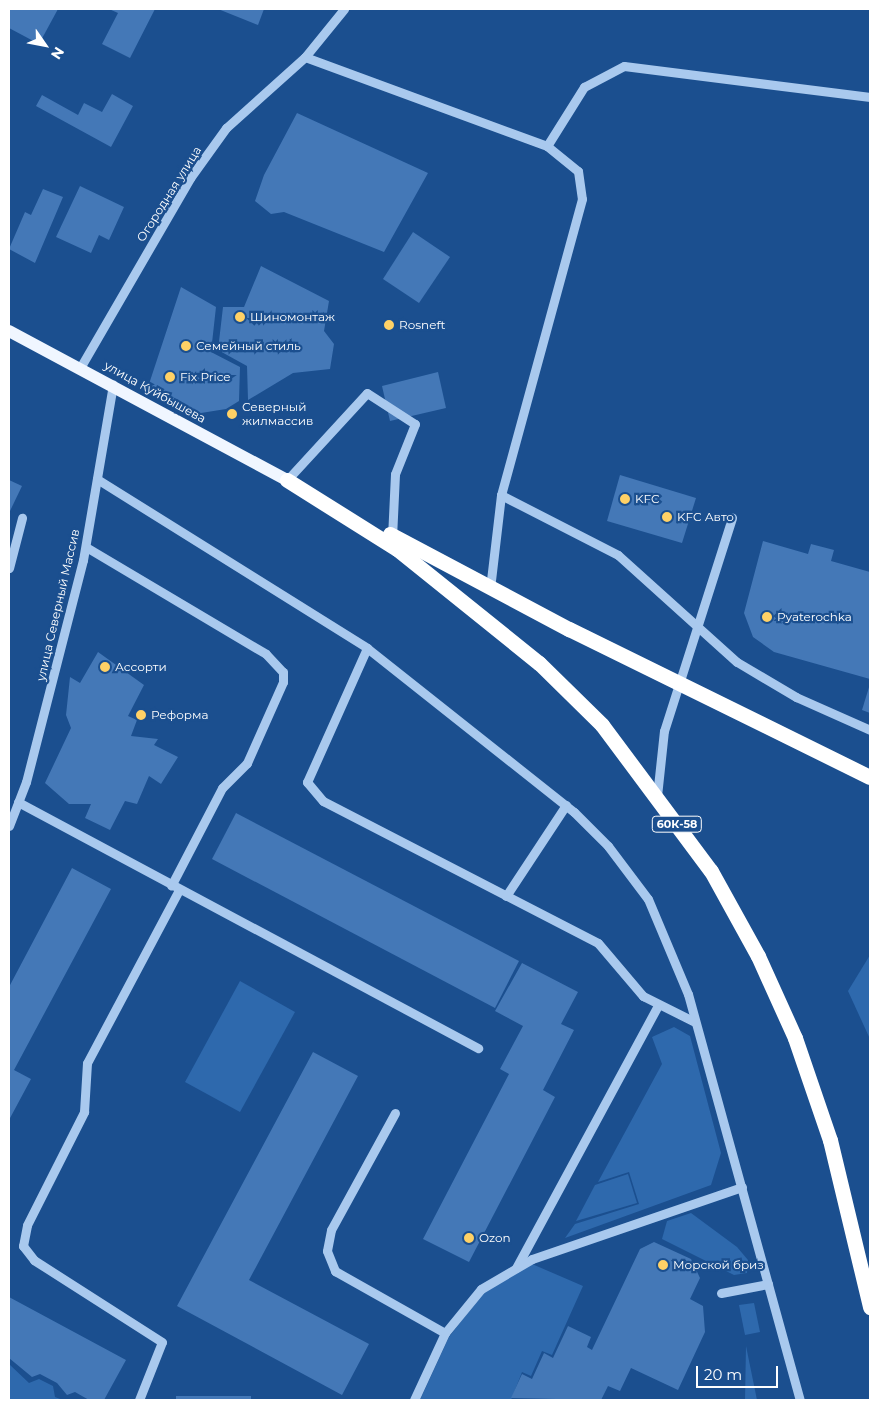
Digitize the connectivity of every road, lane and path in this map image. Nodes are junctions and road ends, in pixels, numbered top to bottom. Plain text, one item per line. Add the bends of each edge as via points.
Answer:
1 (344, 9) edge
2 (305, 57) junction
3 (870, 97) edge
4 (547, 146) junction
5 (9, 331) edge
6 (80, 368) junction
7 (114, 385) junction
8 (97, 479) junction
9 (287, 480) junction
10 (501, 495) junction
11 (22, 518) dead end
12 (732, 518) dead end
13 (390, 535) junction
14 (86, 547) junction
15 (397, 549) junction
16 (9, 568) edge
17 (490, 588) junction
18 (697, 627) junction
19 (367, 648) junction
20 (679, 684) junction
21 (870, 730) edge
22 (870, 777) edge
23 (657, 796) junction
24 (18, 802) junction
25 (566, 805) junction
26 (9, 826) edge
27 (175, 888) junction
28 (506, 896) junction
29 (658, 1005) junction
30 (695, 1022) junction
31 (478, 1048) dead end
32 (395, 1113) dead end
33 (742, 1187) junction
34 (516, 1268) junction
35 (768, 1284) junction
36 (721, 1293) dead end
37 (870, 1307) edge
38 (446, 1332) junction
39 (140, 1400) edge
40 (414, 1400) edge
41 (800, 1400) edge

1 - 2 street, Огородная улица
2 - 4 street
2 - 6 street, Огородная улица via 226,128 190,178
3 - 4 street via 624,66 584,86
4 - 10 street via 578,171 582,199
5 - 6 main road, улица Куйбышева
6 - 7 main road, улица Куйбышева
7 - 8 street, улица Северный Массив
7 - 9 main road, улица Куйбышева
8 - 14 street, улица Северный Массив
8 - 19 street
9 - 13 highway
9 - 13 street via 367,393 415,424 395,474
9 - 15 highway, 60К-58
10 - 17 street
10 - 18 street via 618,555
11 - 16 street
12 - 18 street
13 - 15 street
13 - 17 highway
14 - 24 street, улица Северный Массив
14 - 27 street via 266,654 283,672 283,682 247,763 222,788
15 - 23 highway, 60К-58 via 539,664 602,725
17 - 20 highway
18 - 20 street
18 - 21 street via 737,662 796,697
19 - 25 street
19 - 28 street via 307,782 323,800
20 - 22 highway
20 - 23 street via 664,731
23 - 37 highway, 60К-58 via 711,871 758,956 795,1038 830,1140
24 - 26 street, улица Северный Массив
24 - 27 street
25 - 28 street
25 - 30 street via 608,846 648,899
27 - 31 street
27 - 39 street via 87,1063 84,1112 27,1225 23,1246 34,1260 162,1342
28 - 29 street via 598,944 617,969
29 - 30 street
29 - 34 street
30 - 33 street
32 - 38 street via 331,1230 327,1251 335,1271
33 - 34 street via 532,1259
33 - 35 street
34 - 38 street via 481,1288
35 - 36 street
35 - 41 street
38 - 40 street

